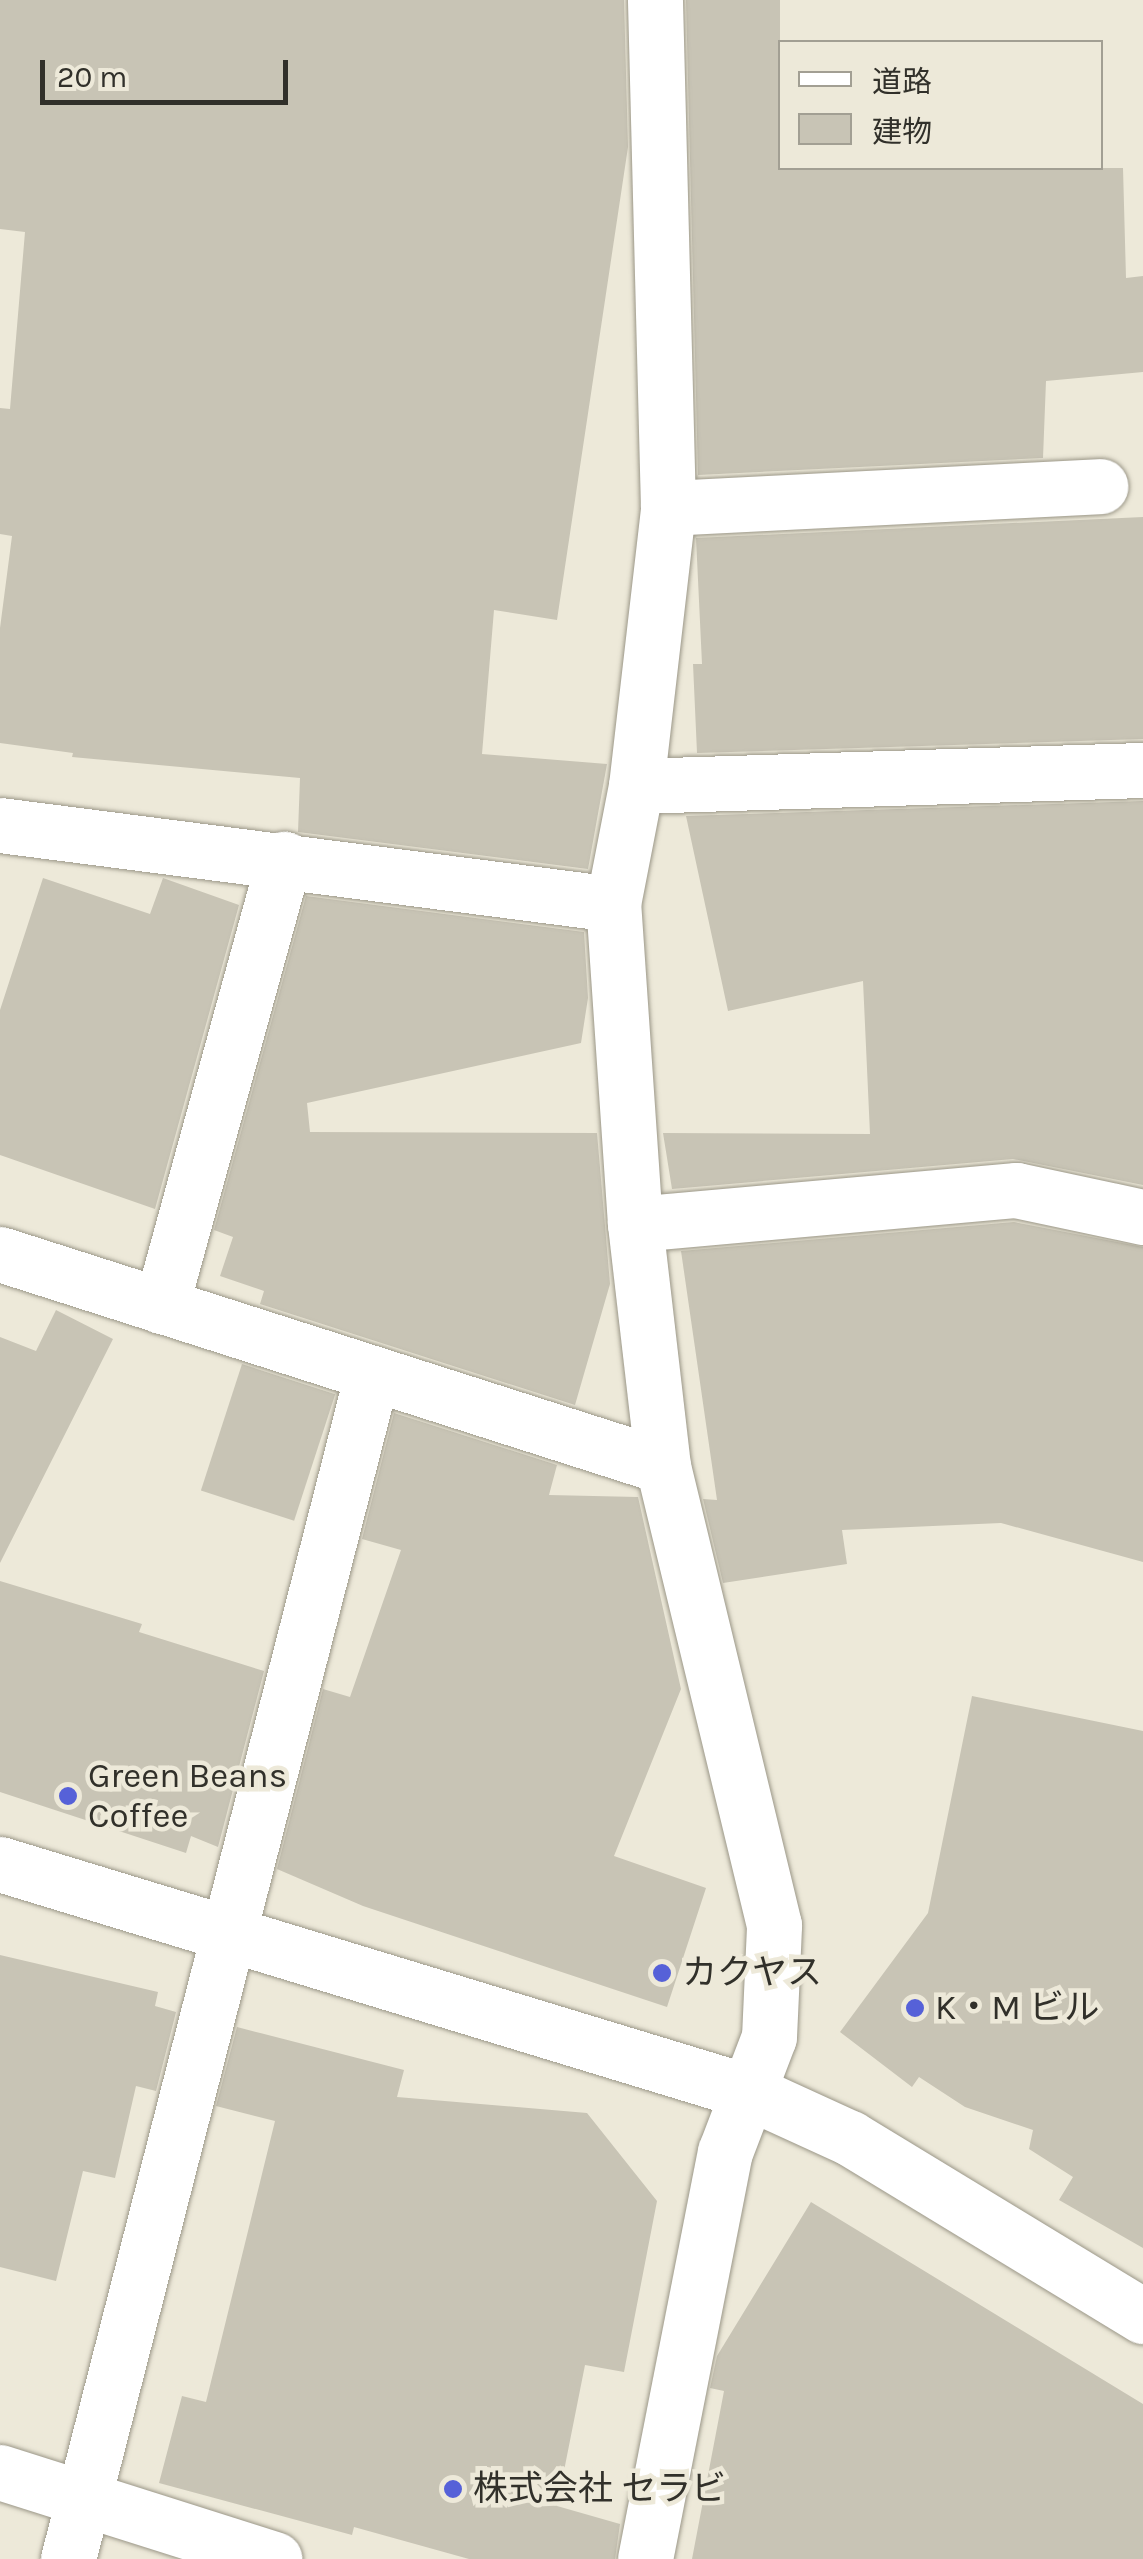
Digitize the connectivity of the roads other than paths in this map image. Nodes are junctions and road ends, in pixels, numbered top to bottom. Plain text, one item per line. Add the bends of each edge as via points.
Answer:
1 (655, 0) edge
2 (1100, 486) dead end
3 (668, 508) junction
4 (1143, 770) edge
5 (636, 786) junction
6 (0, 825) edge
7 (284, 859) junction
8 (613, 904) junction
9 (1143, 1218) edge
10 (635, 1224) junction
11 (0, 1254) edge
12 (161, 1306) junction
13 (372, 1374) junction
14 (663, 1466) junction
15 (0, 1864) edge
16 (231, 1935) junction
17 (749, 2092) junction
18 (1143, 2316) edge
19 (0, 2472) edge
20 (83, 2499) junction
21 (68, 2559) edge
22 (275, 2559) edge
23 (646, 2559) edge

1 - 3 street
2 - 3 street
3 - 5 street
4 - 5 street
5 - 8 street
6 - 7 street
7 - 8 street
7 - 12 street
8 - 10 street
9 - 10 street via 1016,1190
10 - 14 street
11 - 12 street
12 - 13 street
13 - 14 street
13 - 16 street
14 - 17 street via 774,1925 770,2036
15 - 16 street
16 - 17 street
16 - 20 street
17 - 18 street via 850,2138
17 - 23 street via 725,2152
19 - 20 street
20 - 21 street
20 - 22 street

